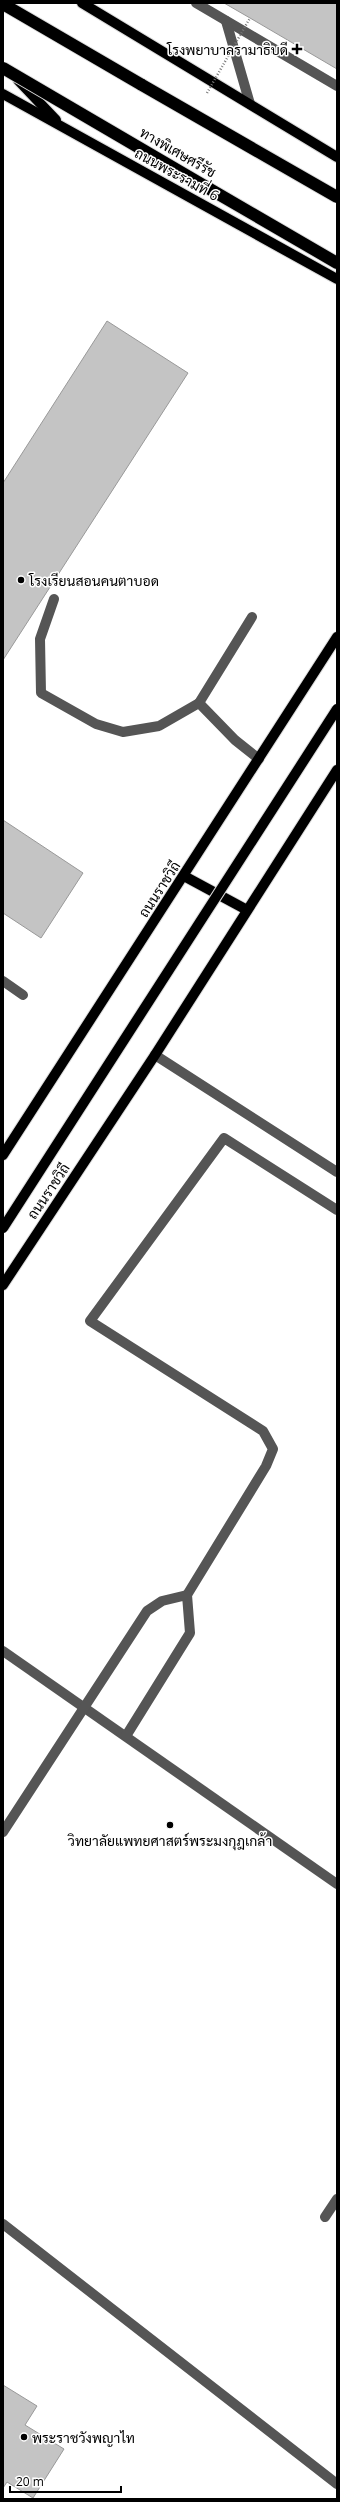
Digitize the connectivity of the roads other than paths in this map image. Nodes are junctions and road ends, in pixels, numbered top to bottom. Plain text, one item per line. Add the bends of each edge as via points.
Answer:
1 (82, 3) edge
2 (196, 3) edge
3 (3, 4) edge
4 (226, 21) junction
5 (3, 64) edge
6 (3, 68) edge
7 (337, 86) edge
8 (3, 94) edge
9 (250, 104) junction
10 (63, 128) junction
11 (337, 157) edge
12 (337, 197) edge
13 (337, 262) edge
14 (337, 279) edge
15 (54, 599) dead end
16 (252, 617) dead end
17 (337, 637) edge
18 (199, 703) junction
19 (337, 709) edge
20 (259, 759) junction
21 (337, 770) edge
22 (184, 876) junction
23 (247, 910) junction
24 (3, 981) edge
25 (23, 995) dead end
26 (155, 1055) junction
27 (3, 1155) edge
28 (337, 1172) edge
29 (337, 1210) edge
30 (3, 1228) edge
31 (3, 1285) edge
32 (187, 1595) junction
33 (3, 1651) edge
34 (84, 1707) junction
35 (126, 1736) junction
36 (3, 1832) edge
37 (337, 1884) edge
38 (337, 2199) edge
39 (325, 2217) dead end
40 (3, 2224) edge
41 (337, 2484) edge

1 - 9 main road
2 - 4 lane
3 - 12 highway, bridge
4 - 7 lane
4 - 9 lane
5 - 10 main road
6 - 13 highway, ทางพิเศษศรีรัช, bridge
8 - 10 main road, ถนนพระรามที่ 6
9 - 11 main road
10 - 14 main road, ถนนพระรามที่ 6
15 - 18 lane via 40,638 41,693 96,724 123,732 159,726
16 - 18 lane
17 - 20 main road, ถนนราชวิถี
18 - 20 lane via 235,740
19 - 30 main road, bridge
20 - 22 main road, ถนนราชวิถี
21 - 23 main road, ถนนราชวิถี
22 - 23 main road
22 - 27 main road, ถนนราชวิถี
23 - 26 main road, ถนนราชวิถี
24 - 25 lane
26 - 28 lane
26 - 31 main road, ถนนราชวิถี
29 - 32 lane via 224,1138 90,1320 263,1431 273,1449 266,1466
32 - 34 lane via 162,1602 147,1611
32 - 35 lane via 190,1633
33 - 34 lane
34 - 35 lane
34 - 36 lane
35 - 37 lane
38 - 39 lane
40 - 41 lane

